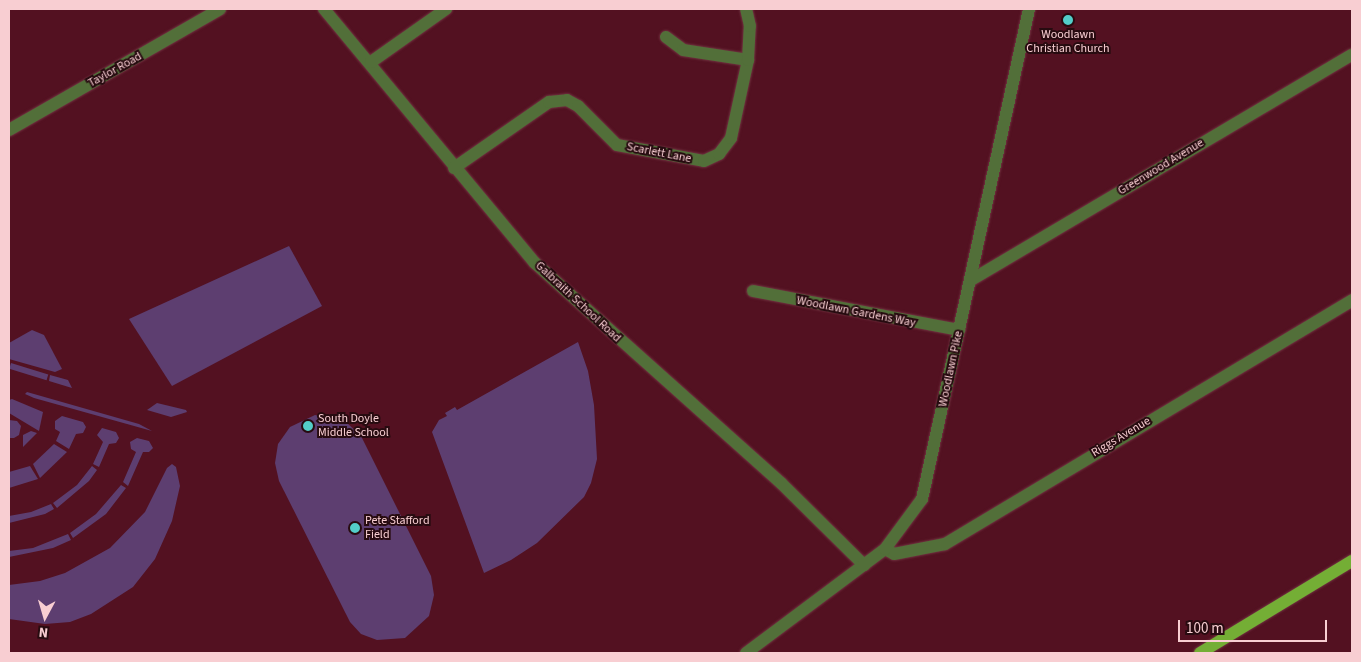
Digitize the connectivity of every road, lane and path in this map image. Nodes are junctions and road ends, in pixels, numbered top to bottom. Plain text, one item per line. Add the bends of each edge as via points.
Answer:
1 (220, 9) edge
2 (324, 9) edge
3 (446, 9) edge
4 (746, 9) edge
5 (1029, 9) edge
6 (666, 37) dead end
7 (1352, 55) edge
8 (748, 60) junction
9 (371, 62) junction
10 (9, 130) edge
11 (454, 168) junction
12 (971, 280) junction
13 (753, 291) dead end
14 (1352, 300) edge
15 (959, 330) junction
16 (884, 548) junction
17 (1352, 561) edge
18 (864, 565) junction
19 (746, 653) edge
20 (1200, 653) edge

1 - 10 street, Taylor Road
2 - 9 street, Galbraith School Road
3 - 9 street
4 - 8 street, Scarlett Lane via 750,26
5 - 12 street, Woodlawn Pike
6 - 8 street via 682,50
7 - 12 street, Greenwood Avenue
8 - 11 street, Scarlett Lane via 731,138 719,154 704,161 617,145 568,100 549,102
9 - 11 street, Galbraith School Road
11 - 18 street, Galbraith School Road via 534,263 781,484
12 - 15 street, Woodlawn Pike
13 - 15 street, Woodlawn Gardens Way
14 - 16 street, Riggs Avenue via 946,544 894,554
15 - 16 street, Woodlawn Pike via 922,499
16 - 18 street, Woodlawn Pike
17 - 20 main road
18 - 19 street, Woodlawn Pike

